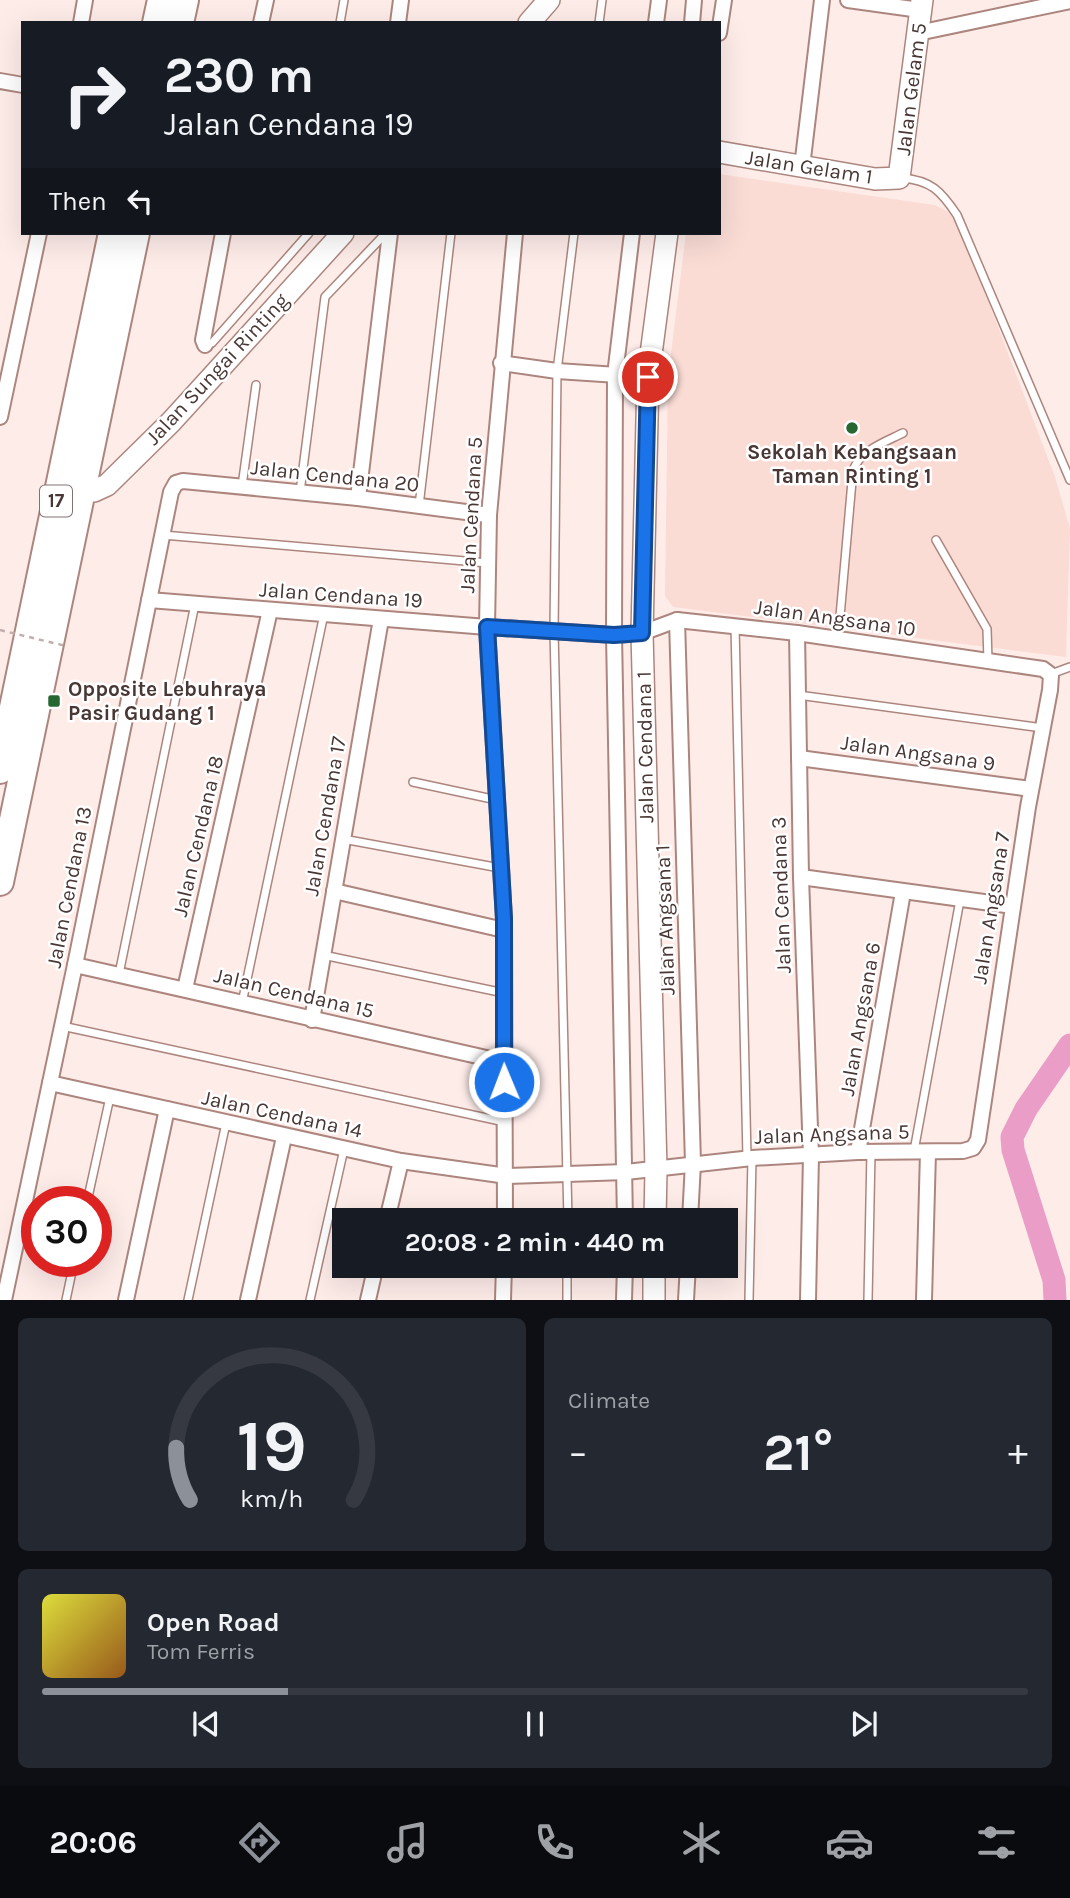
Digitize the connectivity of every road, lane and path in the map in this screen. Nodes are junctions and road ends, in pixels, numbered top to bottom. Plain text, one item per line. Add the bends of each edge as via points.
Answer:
1 (85, 0) edge
2 (161, 0) edge
3 (185, 0) edge
4 (265, 0) edge
5 (344, 0) edge
6 (401, 0) edge
7 (548, 0) edge
8 (602, 0) edge
9 (659, 0) edge
10 (694, 0) edge
11 (724, 0) edge
12 (822, 0) edge
13 (848, 0) edge
14 (1070, 1) edge
15 (921, 5) edge
16 (81, 21) edge
17 (156, 21) edge
18 (180, 21) edge
19 (261, 21) edge
20 (340, 21) edge
21 (398, 21) edge
22 (530, 21) edge
23 (599, 21) edge
24 (656, 21) edge
25 (692, 21) edge
26 (721, 21) edge
27 (918, 33) junction
28 (0, 81) edge
29 (21, 85) edge
30 (721, 152) edge
31 (802, 167) junction
32 (899, 178) junction
33 (38, 235) edge
34 (113, 235) edge
35 (136, 235) edge
36 (223, 235) edge
37 (307, 235) edge
38 (341, 235) edge
39 (386, 235) edge
40 (388, 235) edge
41 (451, 235) edge
42 (515, 235) edge
43 (573, 235) edge
44 (632, 235) edge
45 (667, 235) edge
46 (205, 345) joint
47 (501, 363) junction
48 (557, 371) junction
49 (615, 375) junction
50 (648, 377) junction
51 (256, 385) dead end
52 (0, 416) edge
53 (904, 433) dead end
54 (1070, 480) edge
55 (176, 483) joint
56 (242, 487) junction
57 (83, 488) junction
58 (300, 493) junction
59 (358, 498) junction
60 (419, 506) junction
61 (489, 515) junction
62 (162, 534) junction
63 (936, 540) dead end
64 (488, 563) junction
65 (149, 600) junction
66 (195, 604) junction
67 (270, 610) junction
68 (324, 614) junction
69 (381, 619) junction
70 (677, 620) junction
71 (734, 626) junction
72 (487, 627) junction
73 (0, 631) edge
74 (554, 631) junction
75 (642, 633) junction
76 (797, 633) junction
77 (614, 635) junction
78 (838, 639) junction
79 (66, 646) dead end
80 (988, 661) junction
81 (1070, 667) edge
82 (1051, 675) junction
83 (798, 695) junction
84 (1043, 728) junction
85 (799, 758) junction
86 (0, 770) edge
87 (413, 782) dead end
88 (1031, 789) junction
89 (497, 800) junction
90 (343, 839) junction
91 (501, 868) junction
92 (801, 877) junction
93 (0, 882) edge
94 (334, 891) junction
95 (902, 892) junction
96 (960, 900) junction
97 (1013, 906) junction
98 (503, 930) junction
99 (323, 955) junction
100 (75, 965) junction
101 (119, 974) junction
102 (185, 989) junction
103 (504, 993) junction
104 (242, 1003) junction
105 (312, 1020) junction
106 (62, 1026) junction
107 (504, 1062) junction
108 (50, 1083) junction
109 (110, 1095) junction
110 (167, 1109) junction
111 (505, 1122) junction
112 (226, 1123) junction
113 (284, 1136) junction
114 (973, 1148) joint
115 (344, 1149) junction
116 (865, 1152) junction
117 (921, 1152) junction
118 (811, 1156) junction
119 (750, 1158) junction
120 (401, 1161) junction
121 (693, 1163) junction
122 (656, 1169) junction
123 (568, 1172) junction
124 (626, 1172) junction
125 (507, 1176) junction
126 (90, 1186) edge
127 (390, 1208) edge
128 (506, 1208) edge
129 (568, 1208) edge
130 (625, 1208) edge
131 (655, 1208) edge
132 (691, 1208) edge
133 (71, 1277) edge
134 (373, 1278) edge
135 (504, 1278) edge
136 (567, 1278) edge
137 (625, 1278) edge
138 (654, 1278) edge
139 (687, 1278) edge
140 (4, 1299) edge
141 (66, 1300) edge
142 (126, 1300) edge
143 (188, 1300) edge
144 (248, 1300) edge
145 (310, 1300) edge
146 (368, 1300) edge
147 (503, 1300) edge
148 (567, 1300) edge
149 (624, 1300) edge
150 (654, 1300) edge
151 (686, 1300) edge
152 (749, 1300) edge
153 (808, 1300) edge
154 (868, 1300) edge
155 (924, 1300) edge

1 - 16 street
2 - 17 highway
3 - 18 highway
4 - 19 street
5 - 20 lane
6 - 21 street
7 - 22 street
8 - 23 lane
9 - 24 street
10 - 25 street
11 - 26 street
12 - 31 street
13 - 15 street
14 - 27 street
15 - 27 street, Jalan Gelam 5
27 - 32 street, Jalan Gelam 5
28 - 29 street
30 - 31 street, Jalan Gelam 1
31 - 32 street, Jalan Gelam 1 via 875,180
32 - 54 lane via 936,188 957,215
33 - 52 street
34 - 86 highway, 17
35 - 57 highway, 17
36 - 46 street
37 - 46 lane via 212,343
38 - 57 street, Jalan Sungai Rinting via 171,422 107,485 94,491
39 - 58 lane via 325,297
40 - 59 street
41 - 60 lane
42 - 47 street, Jalan Cendana 5
43 - 48 lane
44 - 49 street, Jalan Cendana 1
45 - 50 street, Jalan Cendana 1
47 - 48 street
47 - 61 street, Jalan Cendana 5
48 - 49 street
48 - 74 lane
49 - 50 street
49 - 77 street, Jalan Cendana 1
50 - 75 street, Jalan Cendana 1
51 - 56 lane
53 - 78 lane via 864,454 853,470
55 - 56 street, Jalan Cendana 20
55 - 62 street, Jalan Cendana 13
56 - 58 street, Jalan Cendana 20
57 - 93 highway, 17
58 - 59 street, Jalan Cendana 20
59 - 60 street, Jalan Cendana 20
60 - 61 street, Jalan Cendana 20
61 - 64 street, Jalan Cendana 5
62 - 64 lane
62 - 65 street, Jalan Cendana 13
63 - 80 lane via 987,629
64 - 72 street, Jalan Cendana 5
65 - 66 street, Jalan Cendana 19
65 - 100 street, Jalan Cendana 13
66 - 67 street, Jalan Cendana 19
66 - 101 lane
67 - 68 street, Jalan Cendana 19
67 - 102 street, Jalan Cendana 18
68 - 69 street, Jalan Cendana 19
68 - 104 lane
69 - 72 street, Jalan Cendana 19
69 - 90 street, Jalan Cendana 17
70 - 71 street, Jalan Angsana 10
70 - 75 street, Jalan Angsana 10
70 - 121 street, Jalan Angsana 1
71 - 76 street, Jalan Angsana 10
71 - 119 lane
72 - 74 street, Jalan Cendana 19
72 - 89 street, Jalan Cendana 5
73 - 79 path, bridge
74 - 77 street, Jalan Cendana 19
74 - 123 lane
75 - 77 street, Jalan Angsana 10
75 - 122 street, Jalan Cendana 1
76 - 78 street, Jalan Angsana 10
76 - 83 street, Jalan Cendana 3
77 - 124 street, Jalan Cendana 1
78 - 80 street, Jalan Angsana 10
80 - 82 street, Jalan Angsana 10 via 1043,669
81 - 82 lane
82 - 84 street, Jalan Angsana 7
83 - 84 lane
83 - 85 street, Jalan Cendana 3
84 - 88 street, Jalan Angsana 7
85 - 88 street, Jalan Angsana 9
85 - 92 street, Jalan Cendana 3
87 - 89 lane
88 - 97 street, Jalan Angsana 7
89 - 91 street, Jalan Cendana 5
90 - 91 lane
90 - 94 street, Jalan Cendana 17
91 - 98 street, Jalan Cendana 5
92 - 95 street
92 - 118 street, Jalan Cendana 3
94 - 98 street
94 - 99 street, Jalan Cendana 17
95 - 96 street
95 - 116 street, Jalan Angsana 6
96 - 97 street
96 - 117 lane
97 - 114 street, Jalan Angsana 7 via 978,1140
98 - 103 street, Jalan Cendana 5
99 - 103 lane
99 - 105 street, Jalan Cendana 17
100 - 101 street, Jalan Cendana 15
100 - 106 street, Jalan Cendana 13
101 - 102 street, Jalan Cendana 15
102 - 104 street, Jalan Cendana 15
103 - 107 street, Jalan Cendana 5
104 - 105 street, Jalan Cendana 15
105 - 107 street, Jalan Cendana 15
106 - 108 street, Jalan Cendana 13
106 - 111 lane
107 - 111 street, Jalan Cendana 5
108 - 109 street, Jalan Cendana 14
108 - 140 street, Jalan Cendana 13
109 - 110 street, Jalan Cendana 14
109 - 126 lane
110 - 112 street, Jalan Cendana 14
110 - 142 street
111 - 125 street, Jalan Cendana 5
112 - 113 street, Jalan Cendana 14
112 - 143 lane
113 - 115 street, Jalan Cendana 14
113 - 144 street
114 - 117 street, Jalan Angsana 5
115 - 120 street, Jalan Cendana 14
115 - 145 lane
116 - 117 street, Jalan Angsana 5
116 - 118 street, Jalan Angsana 5
116 - 154 lane
117 - 155 street
118 - 119 street, Jalan Angsana 5
118 - 153 street, Jalan Cendana 3
119 - 121 street, Jalan Angsana 5
119 - 152 lane
120 - 125 street, Jalan Cendana 14
120 - 127 street
121 - 122 street, Jalan Angsana 5
121 - 132 street, Jalan Angsana 1
122 - 124 street, Jalan Angsana 5
122 - 131 street, Jalan Cendana 1
123 - 124 street, Jalan Cendana 14
123 - 125 street, Jalan Cendana 14
123 - 129 lane
124 - 130 street, Jalan Cendana 1
125 - 128 street, Jalan Cendana 5
133 - 141 lane
134 - 146 street
135 - 147 street
136 - 148 lane
137 - 149 street
138 - 150 street
139 - 151 street

